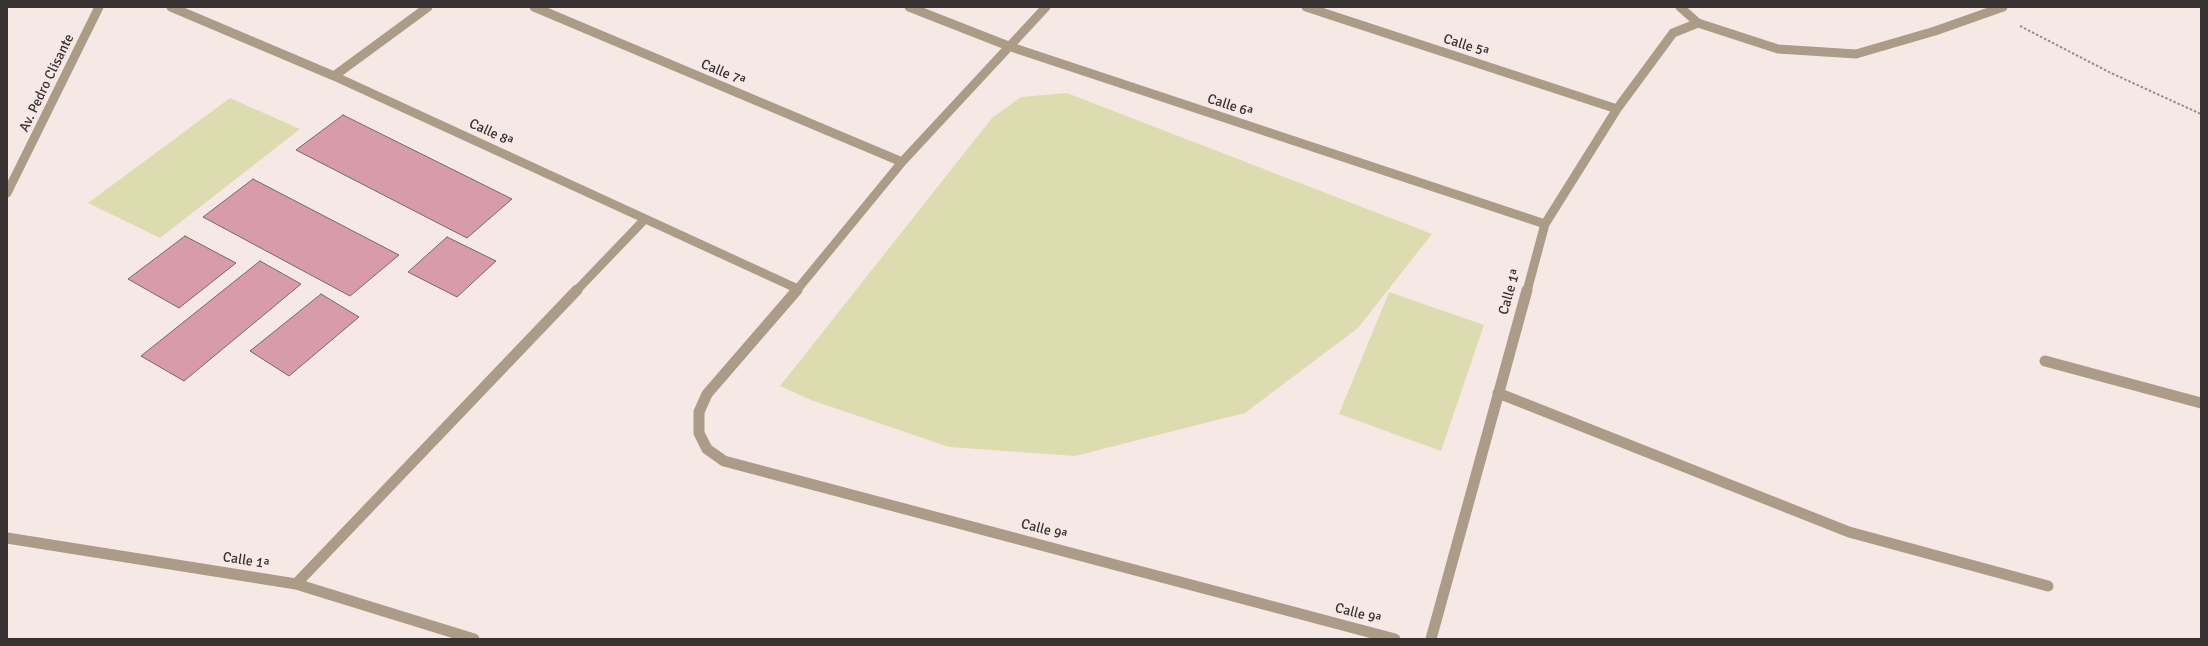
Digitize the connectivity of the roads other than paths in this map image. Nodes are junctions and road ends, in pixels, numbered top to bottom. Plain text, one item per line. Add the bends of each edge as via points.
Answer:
1 (99, 7) edge
2 (171, 7) edge
3 (428, 7) edge
4 (534, 7) edge
5 (908, 7) edge
6 (1046, 7) edge
7 (1306, 7) edge
8 (1680, 7) edge
9 (2000, 9) edge
10 (1698, 23) junction
11 (1010, 47) junction
12 (334, 76) junction
13 (1617, 109) junction
14 (902, 162) junction
15 (7, 193) edge
16 (645, 219) junction
17 (1545, 224) junction
18 (798, 289) junction
19 (2045, 361) dead end
20 (1498, 393) junction
21 (2201, 403) edge
22 (7, 538) edge
23 (296, 584) junction
24 (2048, 586) dead end
25 (474, 639) edge
26 (1395, 639) edge
27 (1431, 639) edge

1 - 15 street, Av. Pedro Clisante
2 - 12 street, Calle 8ª
3 - 12 street
4 - 14 street, Calle 7ª
5 - 11 street, Calle 6ª
6 - 11 street
7 - 13 street, Calle 5ª
8 - 10 street
9 - 10 street via 1935,32 1856,54 1778,49
10 - 13 street, Calle 1ª via 1673,34
11 - 14 street
11 - 17 street, Calle 6ª
12 - 16 street, Calle 8ª
13 - 17 street, Calle 1ª
14 - 18 street
16 - 18 street, Calle 8ª
16 - 23 street
17 - 20 street, Calle 1ª
18 - 26 street, Calle 9ª via 707,394 699,412 700,433 706,449 724,461
19 - 21 street
20 - 24 street via 1849,532
20 - 27 street, Calle 1ª
22 - 23 street, Calle 1ª
23 - 25 street, Calle 1ª

